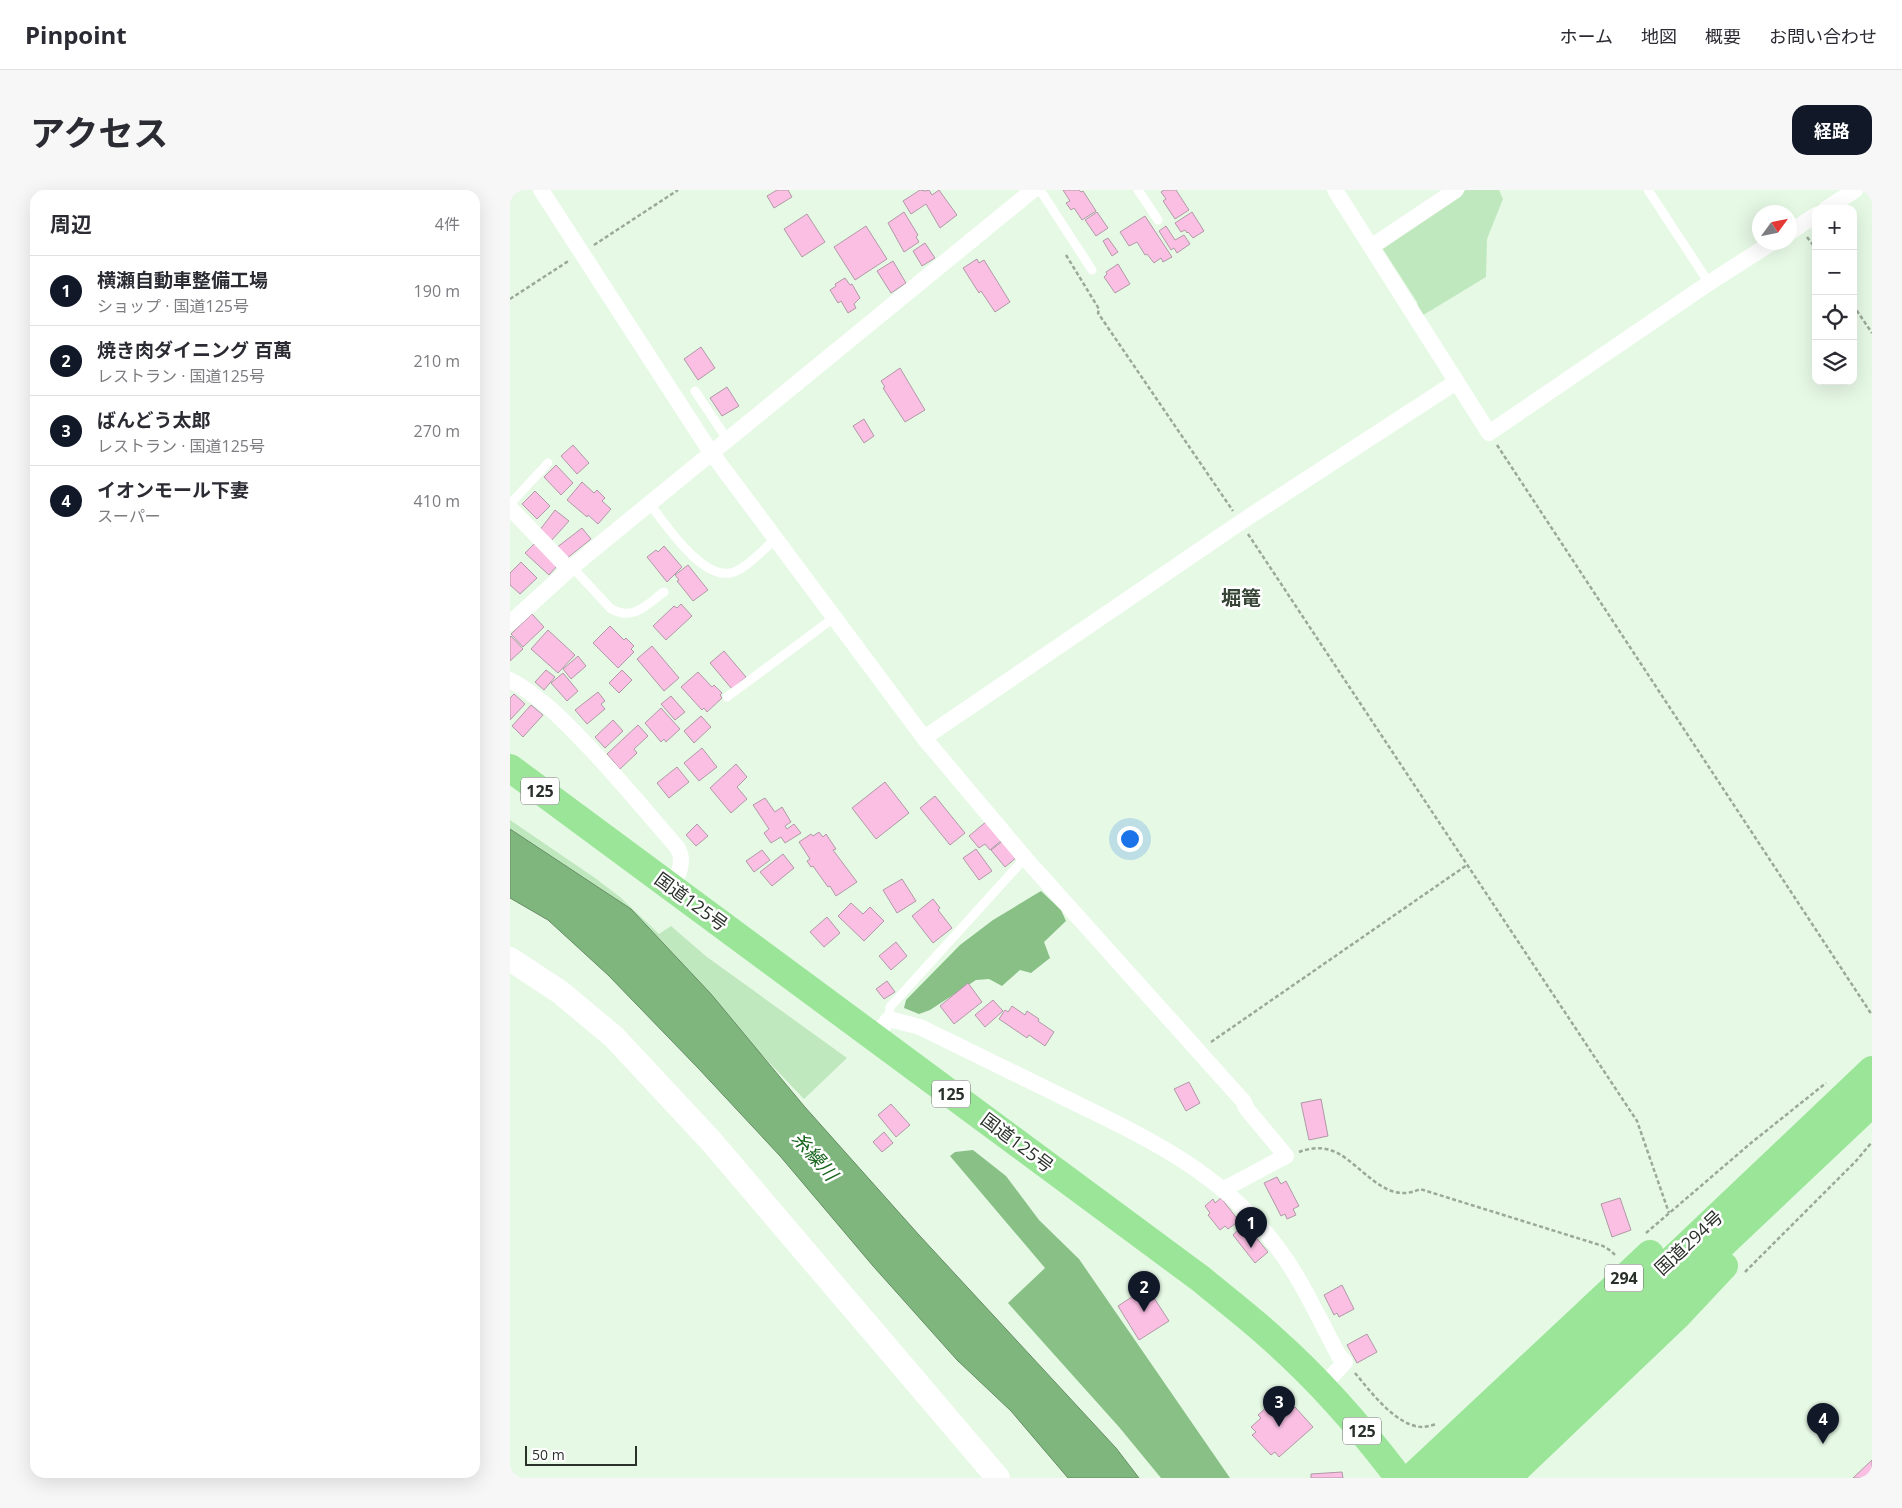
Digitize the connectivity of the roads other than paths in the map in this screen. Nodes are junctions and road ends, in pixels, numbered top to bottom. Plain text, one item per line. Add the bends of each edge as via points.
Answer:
1 (542, 190) edge
2 (1032, 190) edge
3 (1040, 190) edge
4 (1138, 190) edge
5 (1336, 190) edge
6 (1456, 190) edge
7 (1648, 190) edge
8 (1855, 190) edge
9 (1832, 205) edge
10 (1812, 218) edge
11 (1158, 220) dead end
12 (1797, 227) edge
13 (1371, 247) junction
14 (1761, 250) edge
15 (1092, 270) dead end
16 (1709, 283) junction
17 (1456, 382) junction
18 (695, 391) dead end
19 (727, 439) junction
20 (712, 451) junction
21 (548, 463) dead end
22 (649, 503) junction
23 (510, 504) edge
24 (510, 508) edge
25 (776, 538) junction
26 (571, 568) junction
27 (664, 592) dead end
28 (834, 617) junction
29 (510, 624) edge
30 (510, 680) edge
31 (727, 697) dead end
32 (924, 738) junction
33 (510, 768) edge
34 (1025, 858) junction
35 (672, 888) junction
36 (510, 959) edge
37 (882, 1028) junction
38 (1872, 1070) edge
39 (1853, 1097) edge
40 (1224, 1189) junction
41 (1322, 1387) junction
42 (1445, 1475) edge
43 (998, 1478) edge
44 (1399, 1478) edge
45 (1411, 1478) edge
46 (1475, 1478) edge
47 (1507, 1478) edge

1 - 20 street
2 - 19 street
3 - 15 lane
4 - 11 lane
5 - 13 street
6 - 13 street
7 - 16 lane
8 - 9 street
10 - 12 street
13 - 17 street
14 - 16 street
16 - 17 street via 1489,433
17 - 32 street via 1240,522
18 - 19 lane
19 - 20 street
20 - 22 street
20 - 25 street
21 - 23 lane
22 - 25 lane via 693,557 719,572 736,572
22 - 26 street
24 - 26 street
25 - 28 street
26 - 27 lane via 617,612 636,613
26 - 29 street
28 - 31 lane
28 - 32 street
30 - 35 street via 559,716 677,847 681,858 680,871
32 - 34 street
33 - 35 highway, 国道125号 / 125
34 - 37 lane via 890,1007
34 - 40 street via 1244,1102 1286,1156
35 - 37 highway, 国道125号 / 125
36 - 43 street via 560,992 621,1044 711,1141
37 - 40 street via 920,1027 1113,1121 1172,1153
37 - 41 highway, 国道125号 / 125 via 1201,1279 1275,1340
38 - 39 highway, 国道294号 / 294
39 - 42 highway, 国道294号 / 294
39 - 45 highway, 294 via 1772,1152 1651,1253
39 - 46 highway, 国道294号 / 294
39 - 47 highway, 294 via 1801,1182 1679,1314
40 - 41 street via 1277,1247 1345,1362
41 - 44 highway, 国道125号 / 125

